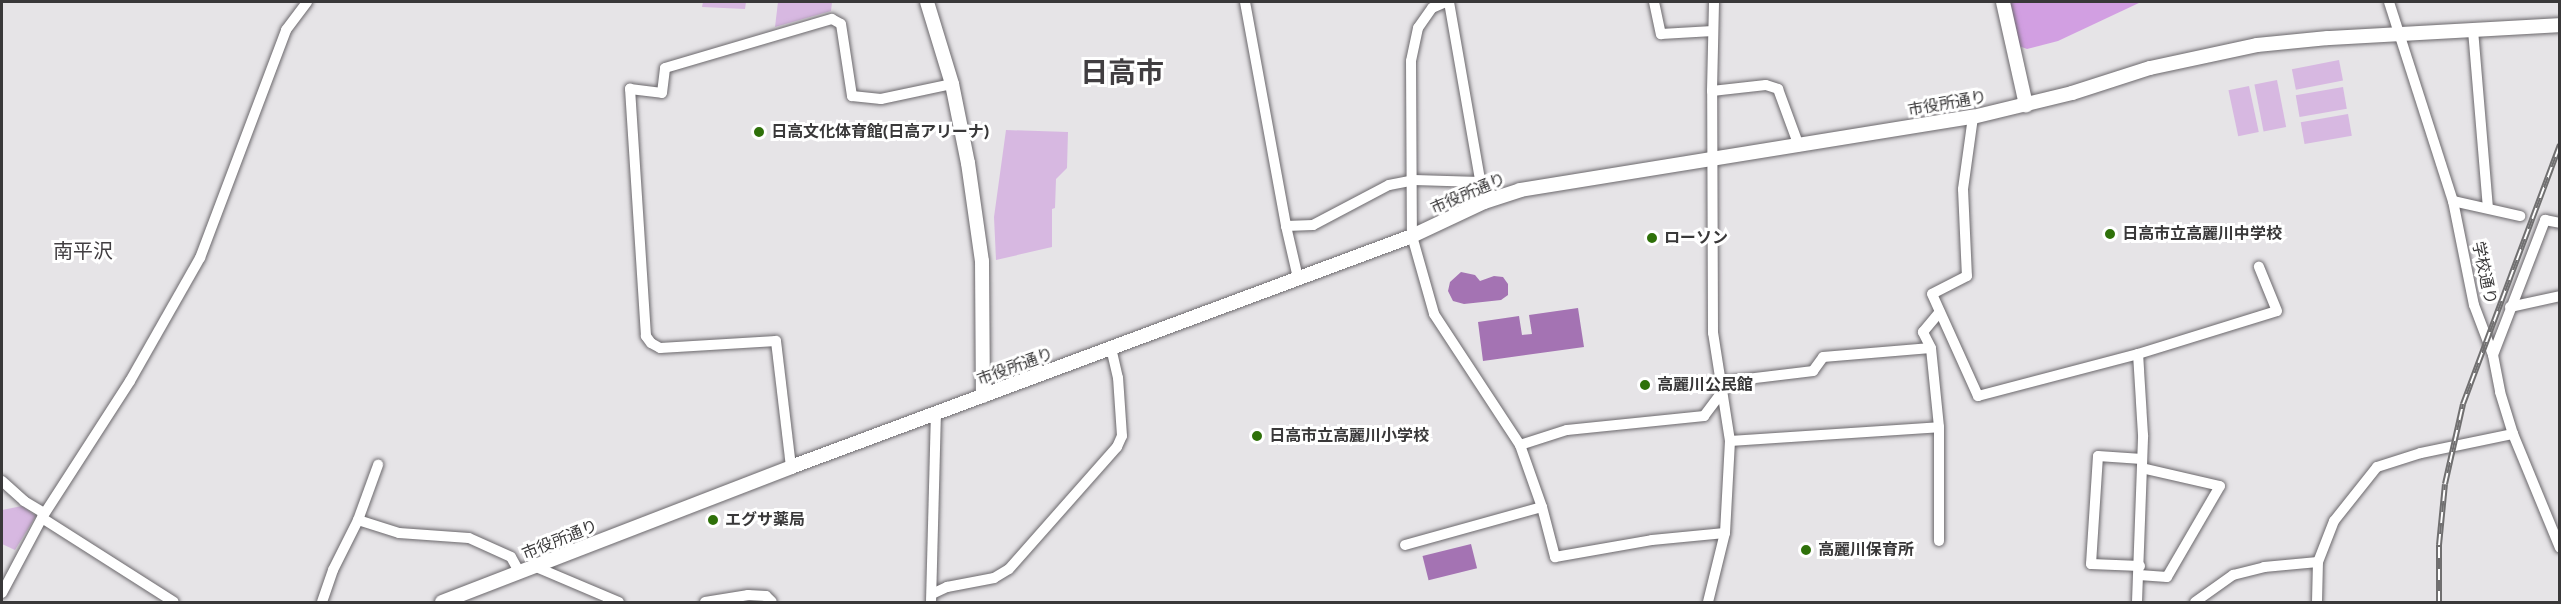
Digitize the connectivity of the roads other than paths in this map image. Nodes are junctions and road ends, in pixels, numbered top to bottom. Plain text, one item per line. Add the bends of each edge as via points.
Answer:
1 (307, 2) edge
2 (927, 2) edge
3 (1245, 2) edge
4 (1448, 2) edge
5 (1654, 2) edge
6 (1714, 2) edge
7 (2003, 2) edge
8 (2389, 2) edge
9 (2559, 25) edge
10 (2473, 30) junction
11 (1713, 31) junction
12 (2400, 33) junction
13 (952, 84) junction
14 (1712, 91) junction
15 (2026, 105) junction
16 (1973, 117) junction
17 (1799, 146) junction
18 (1713, 159) junction
19 (1414, 180) junction
20 (1480, 182) junction
21 (2453, 201) junction
22 (1484, 202) junction
23 (2488, 207) junction
24 (2520, 216) dead end
25 (2559, 223) edge
26 (1286, 226) junction
27 (1412, 236) junction
28 (2259, 267) dead end
29 (1298, 278) junction
30 (2559, 296) edge
31 (2510, 307) junction
32 (1940, 312) junction
33 (1111, 348) junction
34 (1931, 348) junction
35 (2138, 354) junction
36 (2493, 355) junction
37 (1723, 386) junction
38 (983, 396) junction
39 (936, 414) junction
40 (1940, 428) junction
41 (2513, 434) junction
42 (1730, 441) junction
43 (1520, 445) junction
44 (2142, 464) junction
45 (378, 465) dead end
46 (791, 467) junction
47 (2, 482) edge
48 (1542, 507) junction
49 (43, 515) junction
50 (358, 520) junction
51 (1725, 533) junction
52 (1939, 541) dead end
53 (1405, 544) dead end
54 (2559, 548) edge
55 (2318, 562) junction
56 (536, 567) junction
57 (2140, 571) junction
58 (520, 573) junction
59 (2, 593) edge
60 (931, 598) edge
61 (174, 603) edge
62 (322, 603) edge
63 (442, 603) edge
64 (619, 603) edge
65 (705, 603) edge
66 (772, 603) edge
67 (1708, 603) edge
68 (2137, 603) edge
69 (2195, 603) edge
70 (2317, 603) edge

1 - 49 street via 286,30 200,258 130,381
2 - 13 street
3 - 26 street
4 - 19 street via 1432,8 1418,28 1411,61
4 - 20 street
5 - 11 street via 1661,34
6 - 11 street
7 - 15 street
8 - 12 street, 学校通り
9 - 10 street, 市役所通り
10 - 12 street, 市役所通り
10 - 23 street
11 - 14 street
12 - 15 street, 市役所通り via 2257,45 2150,68
12 - 21 street, 学校通り
13 - 38 street via 982,261
13 - 46 street via 881,99 852,96 841,24 832,19 665,68 662,93 630,89 646,336 660,348 776,341
14 - 17 street via 1766,85 1778,89
14 - 18 street
15 - 16 street, 市役所通り
16 - 17 street, 市役所通り
16 - 32 street via 1963,189 1967,276 1932,294
17 - 18 street, 市役所通り
18 - 22 street, 市役所通り via 1538,185
18 - 37 street via 1713,333
19 - 20 street
19 - 26 street via 1389,185 1313,225
19 - 27 street
20 - 22 street
21 - 23 street
21 - 36 street, 学校通り via 2474,305
22 - 27 street, 市役所通り
23 - 24 street
25 - 31 street via 2545,220
26 - 29 street
27 - 29 street, 市役所通り
27 - 43 street via 1434,314
28 - 35 street via 2277,311
29 - 33 street, 市役所通り
30 - 31 street
31 - 36 street
32 - 34 street via 1923,332
32 - 35 street via 1978,396
33 - 38 street, 市役所通り
33 - 60 street via 1118,378 1122,436 1117,447 1009,569 994,578 947,587
34 - 37 street via 1823,357 1813,371
34 - 40 street
35 - 44 street
36 - 41 street, 学校通り
37 - 42 street
37 - 43 street via 1704,416 1567,430
38 - 39 street, 市役所通り
39 - 46 street, 市役所通り
39 - 60 street
40 - 42 street
40 - 52 street
41 - 54 street, 学校通り
41 - 55 street via 2421,453 2377,467 2334,521
42 - 51 street
43 - 48 street
44 - 57 street
44 - 57 street via 2098,456 2091,564
44 - 57 street via 2220,486 2167,578
45 - 50 street
46 - 56 street, 市役所通り
47 - 49 street
48 - 51 street via 1555,557 1652,540
48 - 53 street
49 - 59 street
49 - 61 street
50 - 58 street via 399,532 469,538 506,553
50 - 62 street via 333,570
51 - 67 street
55 - 69 street via 2264,567 2233,575
55 - 70 street
56 - 58 street, 市役所通り
56 - 64 street
57 - 68 street
58 - 63 street, 市役所通り
65 - 66 street via 748,595 766,596

